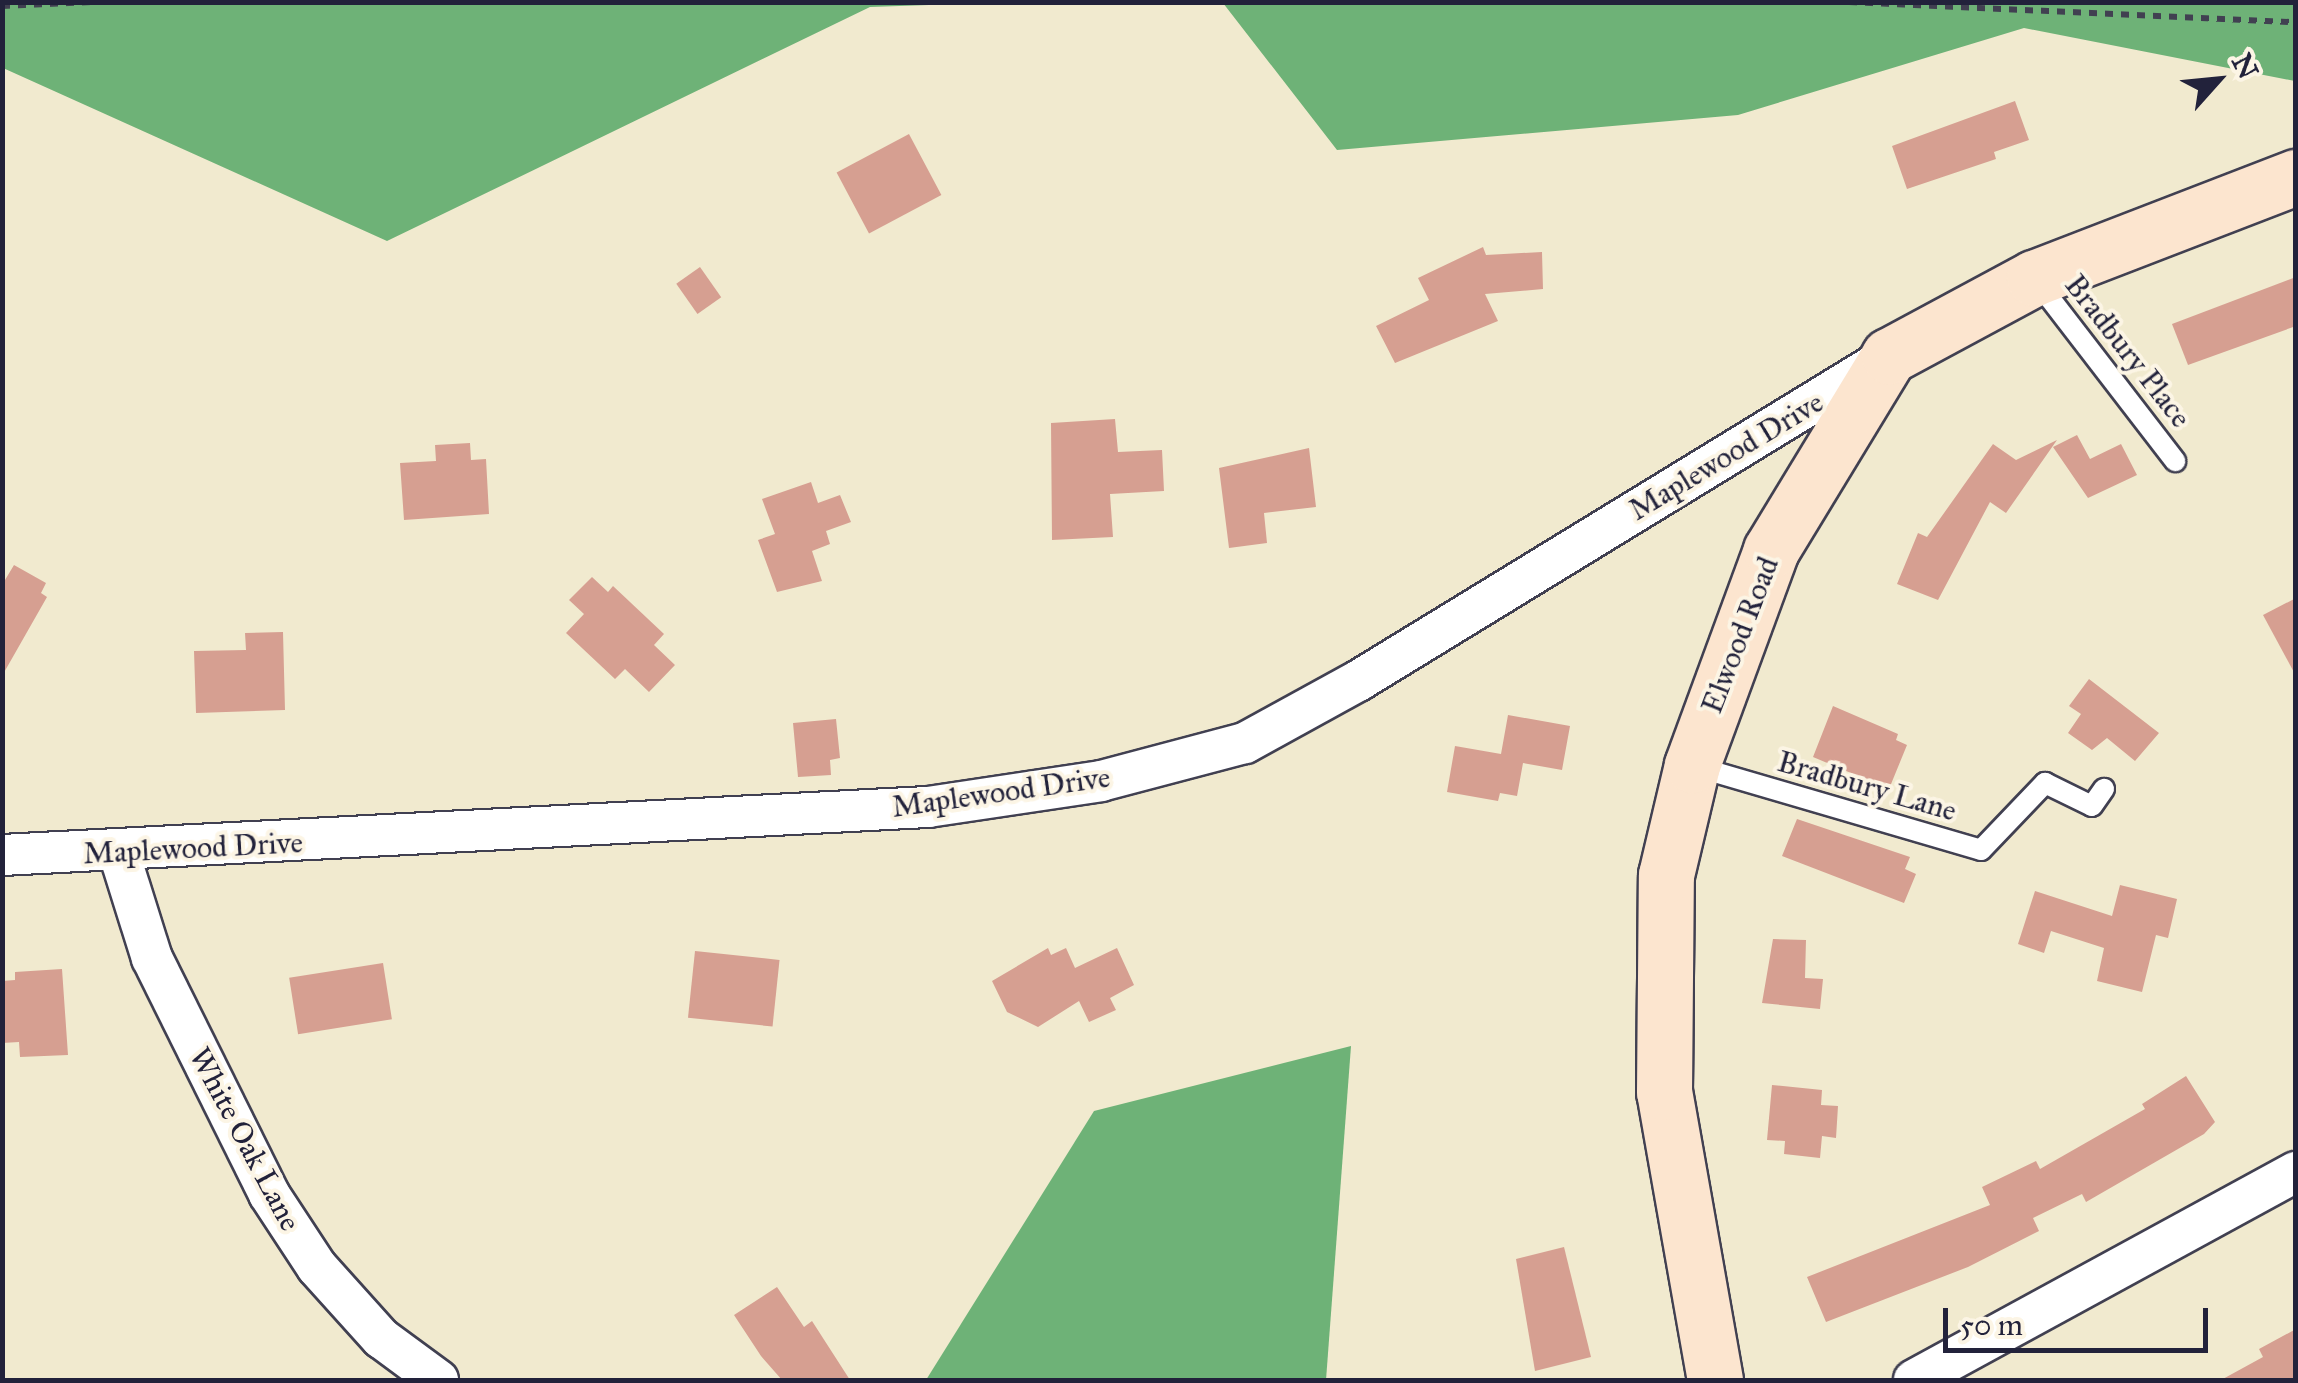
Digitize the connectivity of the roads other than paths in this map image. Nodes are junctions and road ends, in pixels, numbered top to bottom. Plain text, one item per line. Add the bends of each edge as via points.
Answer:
1 (2296, 177) edge
2 (2034, 278) junction
3 (1889, 356) junction
4 (2176, 461) dead end
5 (1692, 765) junction
6 (2104, 789) dead end
7 (118, 853) junction
8 (2, 856) edge
9 (2296, 1172) edge
10 (438, 1380) edge
11 (1715, 1380) edge
12 (1914, 1380) edge

1 - 2 main road
2 - 3 main road
2 - 4 lane, Bradbury Place
3 - 5 main road, Elwood Road via 1770,550
3 - 7 street, Maplewood Drive via 1358,681 1244,743 1100,780 928,806
5 - 6 lane, Bradbury Lane via 1981,850 2045,783 2092,806
5 - 11 main road, Elwood Road via 1666,875 1664,1092
7 - 8 street, Maplewood Drive
7 - 10 street, White Oak Lane via 152,958 268,1194 318,1267 381,1338
9 - 12 street

